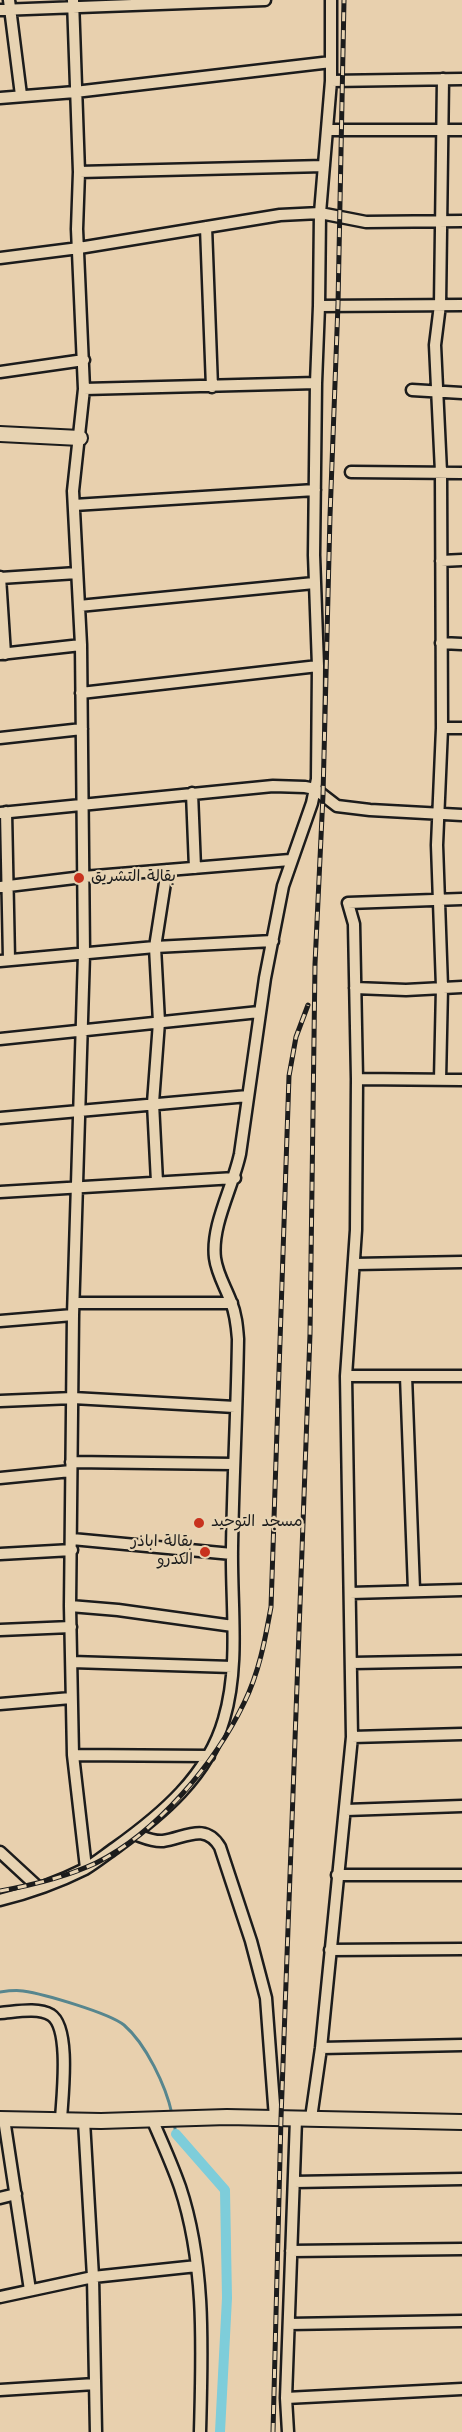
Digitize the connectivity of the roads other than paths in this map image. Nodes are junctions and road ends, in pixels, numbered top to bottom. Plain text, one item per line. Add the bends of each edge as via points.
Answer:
1 (266, 0) edge
2 (331, 0) edge
3 (73, 3) edge
4 (7, 6) edge
5 (331, 62) junction
6 (442, 79) junction
7 (462, 79) edge
8 (331, 81) junction
9 (75, 92) junction
10 (21, 96) junction
11 (0, 98) edge
12 (327, 130) junction
13 (462, 130) edge
14 (441, 132) junction
15 (324, 166) junction
16 (79, 172) junction
17 (320, 213) junction
18 (462, 221) edge
19 (441, 222) junction
20 (206, 227) junction
21 (79, 249) junction
22 (0, 258) edge
23 (440, 305) junction
24 (462, 305) edge
25 (319, 306) junction
26 (84, 360) junction
27 (0, 372) edge
28 (316, 383) junction
29 (212, 387) junction
30 (84, 389) junction
31 (412, 390) dead end
32 (437, 393) junction
33 (462, 393) edge
34 (0, 434) edge
35 (80, 438) junction
36 (351, 472) dead end
37 (441, 472) junction
38 (462, 473) edge
39 (315, 490) junction
40 (74, 505) junction
41 (441, 561) junction
42 (462, 561) edge
43 (77, 573) junction
44 (0, 578) edge
45 (314, 584) junction
46 (79, 606) junction
47 (441, 643) junction
48 (462, 644) edge
49 (81, 645) junction
50 (3, 654) edge
51 (318, 666) junction
52 (81, 693) junction
53 (442, 728) junction
54 (462, 728) edge
55 (81, 729) junction
56 (0, 738) edge
57 (315, 789) junction
58 (192, 793) junction
59 (82, 804) junction
60 (3, 812) edge
61 (438, 814) junction
62 (462, 815) edge
63 (290, 860) junction
64 (195, 868) junction
65 (167, 870) junction
66 (83, 877) junction
67 (3, 887) edge
68 (438, 899) junction
69 (462, 899) edge
70 (273, 941) junction
71 (155, 947) junction
72 (84, 954) junction
73 (4, 960) edge
74 (442, 987) junction
75 (462, 987) edge
76 (355, 988) junction
77 (260, 1012) junction
78 (159, 1022) junction
79 (80, 1029) junction
80 (0, 1039) edge
81 (357, 1079) junction
82 (440, 1080) junction
83 (462, 1080) edge
84 (248, 1096) junction
85 (153, 1103) junction
86 (80, 1111) junction
87 (0, 1118) edge
88 (235, 1178) junction
89 (157, 1182) junction
90 (78, 1186) junction
91 (0, 1192) edge
92 (462, 1262) edge
93 (355, 1264) junction
94 (74, 1303) junction
95 (232, 1303) junction
96 (73, 1315) junction
97 (0, 1321) edge
98 (346, 1376) junction
99 (406, 1376) junction
100 (462, 1376) edge
101 (73, 1398) junction
102 (0, 1401) edge
103 (236, 1407) junction
104 (233, 1464) junction
105 (71, 1467) junction
106 (0, 1478) edge
107 (72, 1545) junction
108 (0, 1554) edge
109 (232, 1554) junction
110 (414, 1590) junction
111 (462, 1590) edge
112 (350, 1593) junction
113 (70, 1606) junction
114 (233, 1626) junction
115 (71, 1627) junction
116 (0, 1630) edge
117 (462, 1661) edge
118 (72, 1662) junction
119 (352, 1663) junction
120 (232, 1667) junction
121 (71, 1698) junction
122 (0, 1704) edge
123 (462, 1734) edge
124 (352, 1737) junction
125 (73, 1755) junction
126 (210, 1756) junction
127 (462, 1806) edge
128 (346, 1810) junction
129 (134, 1834) junction
130 (0, 1852) edge
131 (86, 1868) junction
132 (337, 1875) junction
133 (462, 1875) edge
134 (39, 1888) junction
135 (0, 1900) edge
136 (462, 1949) edge
137 (330, 1950) junction
138 (0, 2013) edge
139 (462, 2045) edge
140 (321, 2049) junction
141 (275, 2118) junction
142 (311, 2118) junction
143 (2, 2119) edge
144 (158, 2119) junction
145 (296, 2119) junction
146 (61, 2120) junction
147 (84, 2121) junction
148 (462, 2122) edge
149 (462, 2179) edge
150 (294, 2182) junction
151 (16, 2194) junction
152 (0, 2198) edge
153 (462, 2249) edge
154 (291, 2251) junction
155 (196, 2266) junction
156 (93, 2277) junction
157 (30, 2290) junction
158 (0, 2297) edge
159 (462, 2321) edge
160 (289, 2325) junction
161 (95, 2384) junction
162 (462, 2389) edge
163 (0, 2390) edge
164 (286, 2398) junction
165 (96, 2432) edge
166 (200, 2432) edge
167 (288, 2432) edge

1 - 3 street
2 - 5 street
3 - 4 street
3 - 9 street
4 - 10 street
5 - 8 street
5 - 9 street
6 - 7 street
6 - 8 street
6 - 14 street
8 - 12 street
9 - 10 street
9 - 16 street
10 - 11 street
12 - 14 street
12 - 15 street
13 - 14 street
14 - 19 street
15 - 16 street
15 - 17 street
16 - 21 street
17 - 19 street via 366,222
17 - 20 street
17 - 25 street
18 - 19 street
19 - 23 street
20 - 21 street
20 - 29 street
21 - 22 street
21 - 26 street
23 - 24 street
23 - 25 street
23 - 32 street via 435,345
25 - 28 street
26 - 27 street
26 - 30 street
28 - 29 street
28 - 39 street
29 - 30 street
30 - 35 street
31 - 32 street
32 - 33 street
32 - 37 street
34 - 35 street
35 - 40 street
36 - 37 street
37 - 38 street
37 - 41 street
39 - 40 street
39 - 45 street
40 - 43 street
41 - 42 street
41 - 47 street
43 - 44 street
43 - 46 street
44 - 50 street
45 - 46 street
45 - 51 street
46 - 49 street
47 - 48 street
47 - 53 street
49 - 50 street
49 - 52 street
51 - 52 street
51 - 57 street
52 - 55 street
53 - 54 street
53 - 61 street
55 - 56 street
55 - 59 street
57 - 58 street via 273,786
57 - 61 street via 337,806
57 - 63 street
58 - 59 street
58 - 64 street
59 - 60 street
59 - 66 street
60 - 67 street
61 - 62 street
61 - 68 street
63 - 64 street
63 - 70 street
64 - 65 street
65 - 66 street
65 - 71 street
66 - 67 street
66 - 72 street
67 - 73 street
68 - 69 street
68 - 74 street
68 - 76 street via 348,903 354,924
70 - 71 street
70 - 77 street
71 - 72 street
71 - 78 street
72 - 73 street
72 - 79 street
74 - 75 street
74 - 76 street
74 - 82 street
76 - 81 street
77 - 78 street
77 - 84 street
78 - 79 street
78 - 85 street
79 - 80 street
79 - 86 street
81 - 82 street
81 - 93 street
82 - 83 street
84 - 85 street
84 - 88 street
85 - 86 street
85 - 89 street
86 - 87 street
86 - 90 street
88 - 89 street
88 - 95 street via 222,1211 215,1246 217,1266
89 - 90 street
90 - 91 street
90 - 94 street
92 - 93 street
93 - 98 street
94 - 95 street
94 - 96 street
95 - 103 street via 238,1339
96 - 97 street
96 - 101 street
98 - 99 street
98 - 112 street
99 - 100 street
99 - 110 street
101 - 102 street
101 - 103 street
101 - 105 street
103 - 104 street
104 - 105 street
104 - 109 street
105 - 106 street
105 - 107 street
107 - 108 street
107 - 109 street
107 - 113 street
109 - 114 street
110 - 111 street
110 - 112 street
112 - 119 street
113 - 114 street
113 - 115 street
114 - 120 street
115 - 116 street
115 - 118 street
117 - 119 street
118 - 120 street
118 - 121 street
119 - 124 street
120 - 126 street via 224,1720
121 - 122 street
121 - 125 street
123 - 124 street
124 - 128 street
125 - 126 street
125 - 131 street
126 - 129 street via 194,1779
127 - 128 street
128 - 132 street
129 - 131 street
129 - 141 street via 161,1841 208,1833 220,1847 266,1998
130 - 134 street
131 - 134 street
132 - 133 street
132 - 137 street
134 - 135 street
136 - 137 street
137 - 140 street
138 - 146 street via 35,2011 56,2020 64,2052
139 - 140 street
140 - 142 street
141 - 144 street
141 - 145 street
142 - 145 street
142 - 148 street
143 - 146 street
143 - 151 street
144 - 147 street
144 - 155 street via 180,2189
145 - 150 street
146 - 147 street
147 - 156 street
149 - 150 street
150 - 154 street
151 - 152 street
151 - 157 street
153 - 154 street
154 - 160 street
155 - 156 street
155 - 166 street
156 - 157 street
156 - 161 street
157 - 158 street
159 - 160 street
160 - 164 street
161 - 163 street
161 - 165 street
162 - 164 street
164 - 167 street

